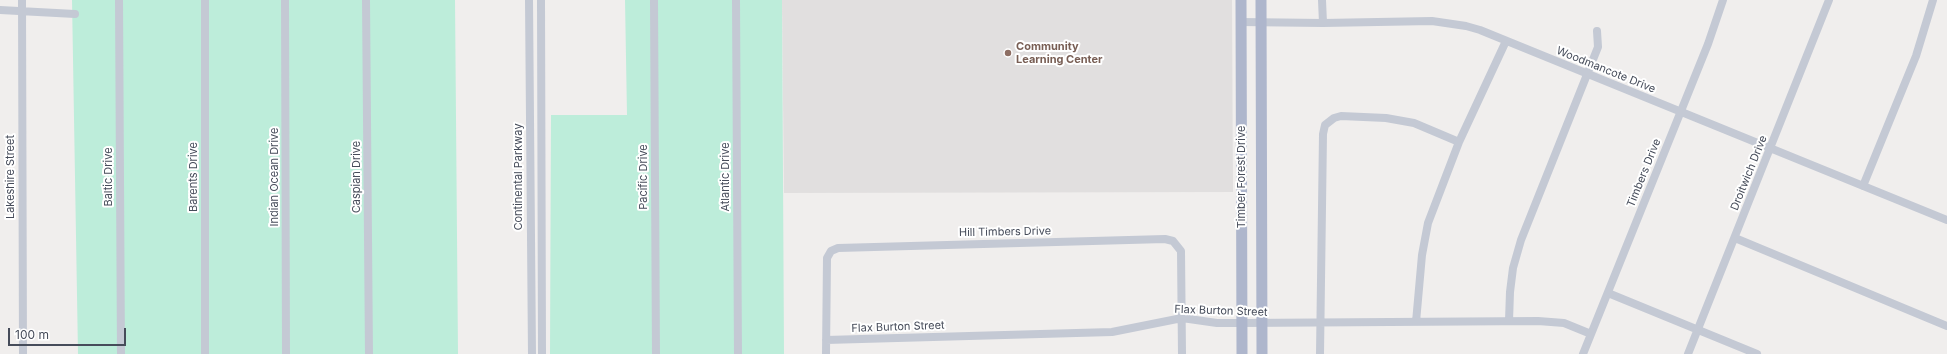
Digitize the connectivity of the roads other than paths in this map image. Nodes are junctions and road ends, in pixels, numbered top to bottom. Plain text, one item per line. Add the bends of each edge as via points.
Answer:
1 (22, 0) edge
2 (119, 0) edge
3 (205, 0) edge
4 (285, 0) edge
5 (366, 0) edge
6 (529, 0) edge
7 (541, 0) edge
8 (654, 0) edge
9 (736, 0) edge
10 (1241, 0) edge
11 (1260, 0) edge
12 (1322, 0) edge
13 (1723, 0) edge
14 (1829, 0) edge
15 (1933, 0) edge
16 (0, 10) edge
17 (22, 11) junction
18 (75, 14) dead end
19 (1241, 22) junction
20 (1261, 22) junction
21 (1323, 23) junction
22 (1597, 31) dead end
23 (1506, 41) junction
24 (1588, 74) junction
25 (1680, 111) junction
26 (1459, 142) junction
27 (1771, 148) junction
28 (1242, 180) junction
29 (1261, 180) junction
30 (1864, 186) junction
31 (1947, 220) edge
32 (1735, 238) junction
33 (1608, 294) junction
34 (1182, 318) junction
35 (1509, 321) junction
36 (1416, 322) junction
37 (1242, 323) junction
38 (1262, 323) junction
39 (1320, 323) junction
40 (1947, 326) edge
41 (1698, 330) junction
42 (1591, 334) junction
43 (826, 340) junction
44 (23, 354) edge
45 (121, 354) edge
46 (205, 354) edge
47 (286, 354) edge
48 (369, 354) edge
49 (532, 354) edge
50 (542, 354) edge
51 (656, 354) edge
52 (738, 354) edge
53 (826, 354) edge
54 (1182, 354) edge
55 (1242, 354) edge
56 (1262, 354) edge
57 (1320, 354) edge
58 (1583, 354) edge
59 (1688, 354) edge
60 (1757, 354) edge

1 - 17 street, Lakeshire Street
2 - 45 street, Baltic Drive
3 - 46 street, Barents Drive
4 - 47 street, Indian Ocean Drive
5 - 48 street, Caspian Drive
6 - 49 street, Continental Parkway
7 - 50 street, Continental Parkway
8 - 51 street, Pacific Drive
9 - 52 street, Atlantic Drive
10 - 19 main road, Timber Forest Drive
11 - 20 main road, Timber Forest Drive
12 - 21 street
13 - 25 street, Timbers Drive
14 - 27 street, Droitwich Drive
15 - 30 street via 1916,56
16 - 17 street
17 - 18 street
17 - 44 street, Lakeshire Street
19 - 20 street, Woodmancote Drive
19 - 28 main road, Timber Forest Drive
20 - 21 street, Woodmancote Drive
20 - 29 main road, Timber Forest Drive
21 - 23 street, Woodmancote Drive via 1450,22 1480,30
22 - 24 street via 1598,47
23 - 24 street, Woodmancote Drive
23 - 26 street
24 - 25 street, Woodmancote Drive
24 - 35 street via 1521,240 1513,268
25 - 27 street, Woodmancote Drive
25 - 33 street, Timbers Drive
26 - 36 street via 1428,222 1422,255
26 - 39 street via 1414,123 1373,116 1340,116 1325,125
27 - 30 street, Woodmancote Drive
27 - 32 street, Droitwich Drive
28 - 29 main road
28 - 37 main road, Timber Forest Drive
29 - 38 main road, Timber Forest Drive
30 - 31 street, Woodmancote Drive
32 - 40 street
32 - 41 street, Droitwich Drive
33 - 41 street
33 - 42 street, Timbers Drive
34 - 37 street, Flax Burton Street via 1217,323
34 - 43 street, Flax Burton Street via 1112,332
34 - 43 street, Hill Timbers Drive via 1182,251 1173,241 1165,239 846,247 831,251 827,258
34 - 54 street
35 - 36 street, Flax Burton Street
35 - 42 street, Flax Burton Street via 1557,322
36 - 39 street, Flax Burton Street
37 - 38 street, Flax Burton Street
37 - 55 main road, Timber Forest Drive
38 - 39 street, Flax Burton Street
38 - 56 main road, Timber Forest Drive
39 - 57 street
41 - 59 street, Droitwich Drive
41 - 60 street
42 - 58 street, Timbers Drive
43 - 53 street

